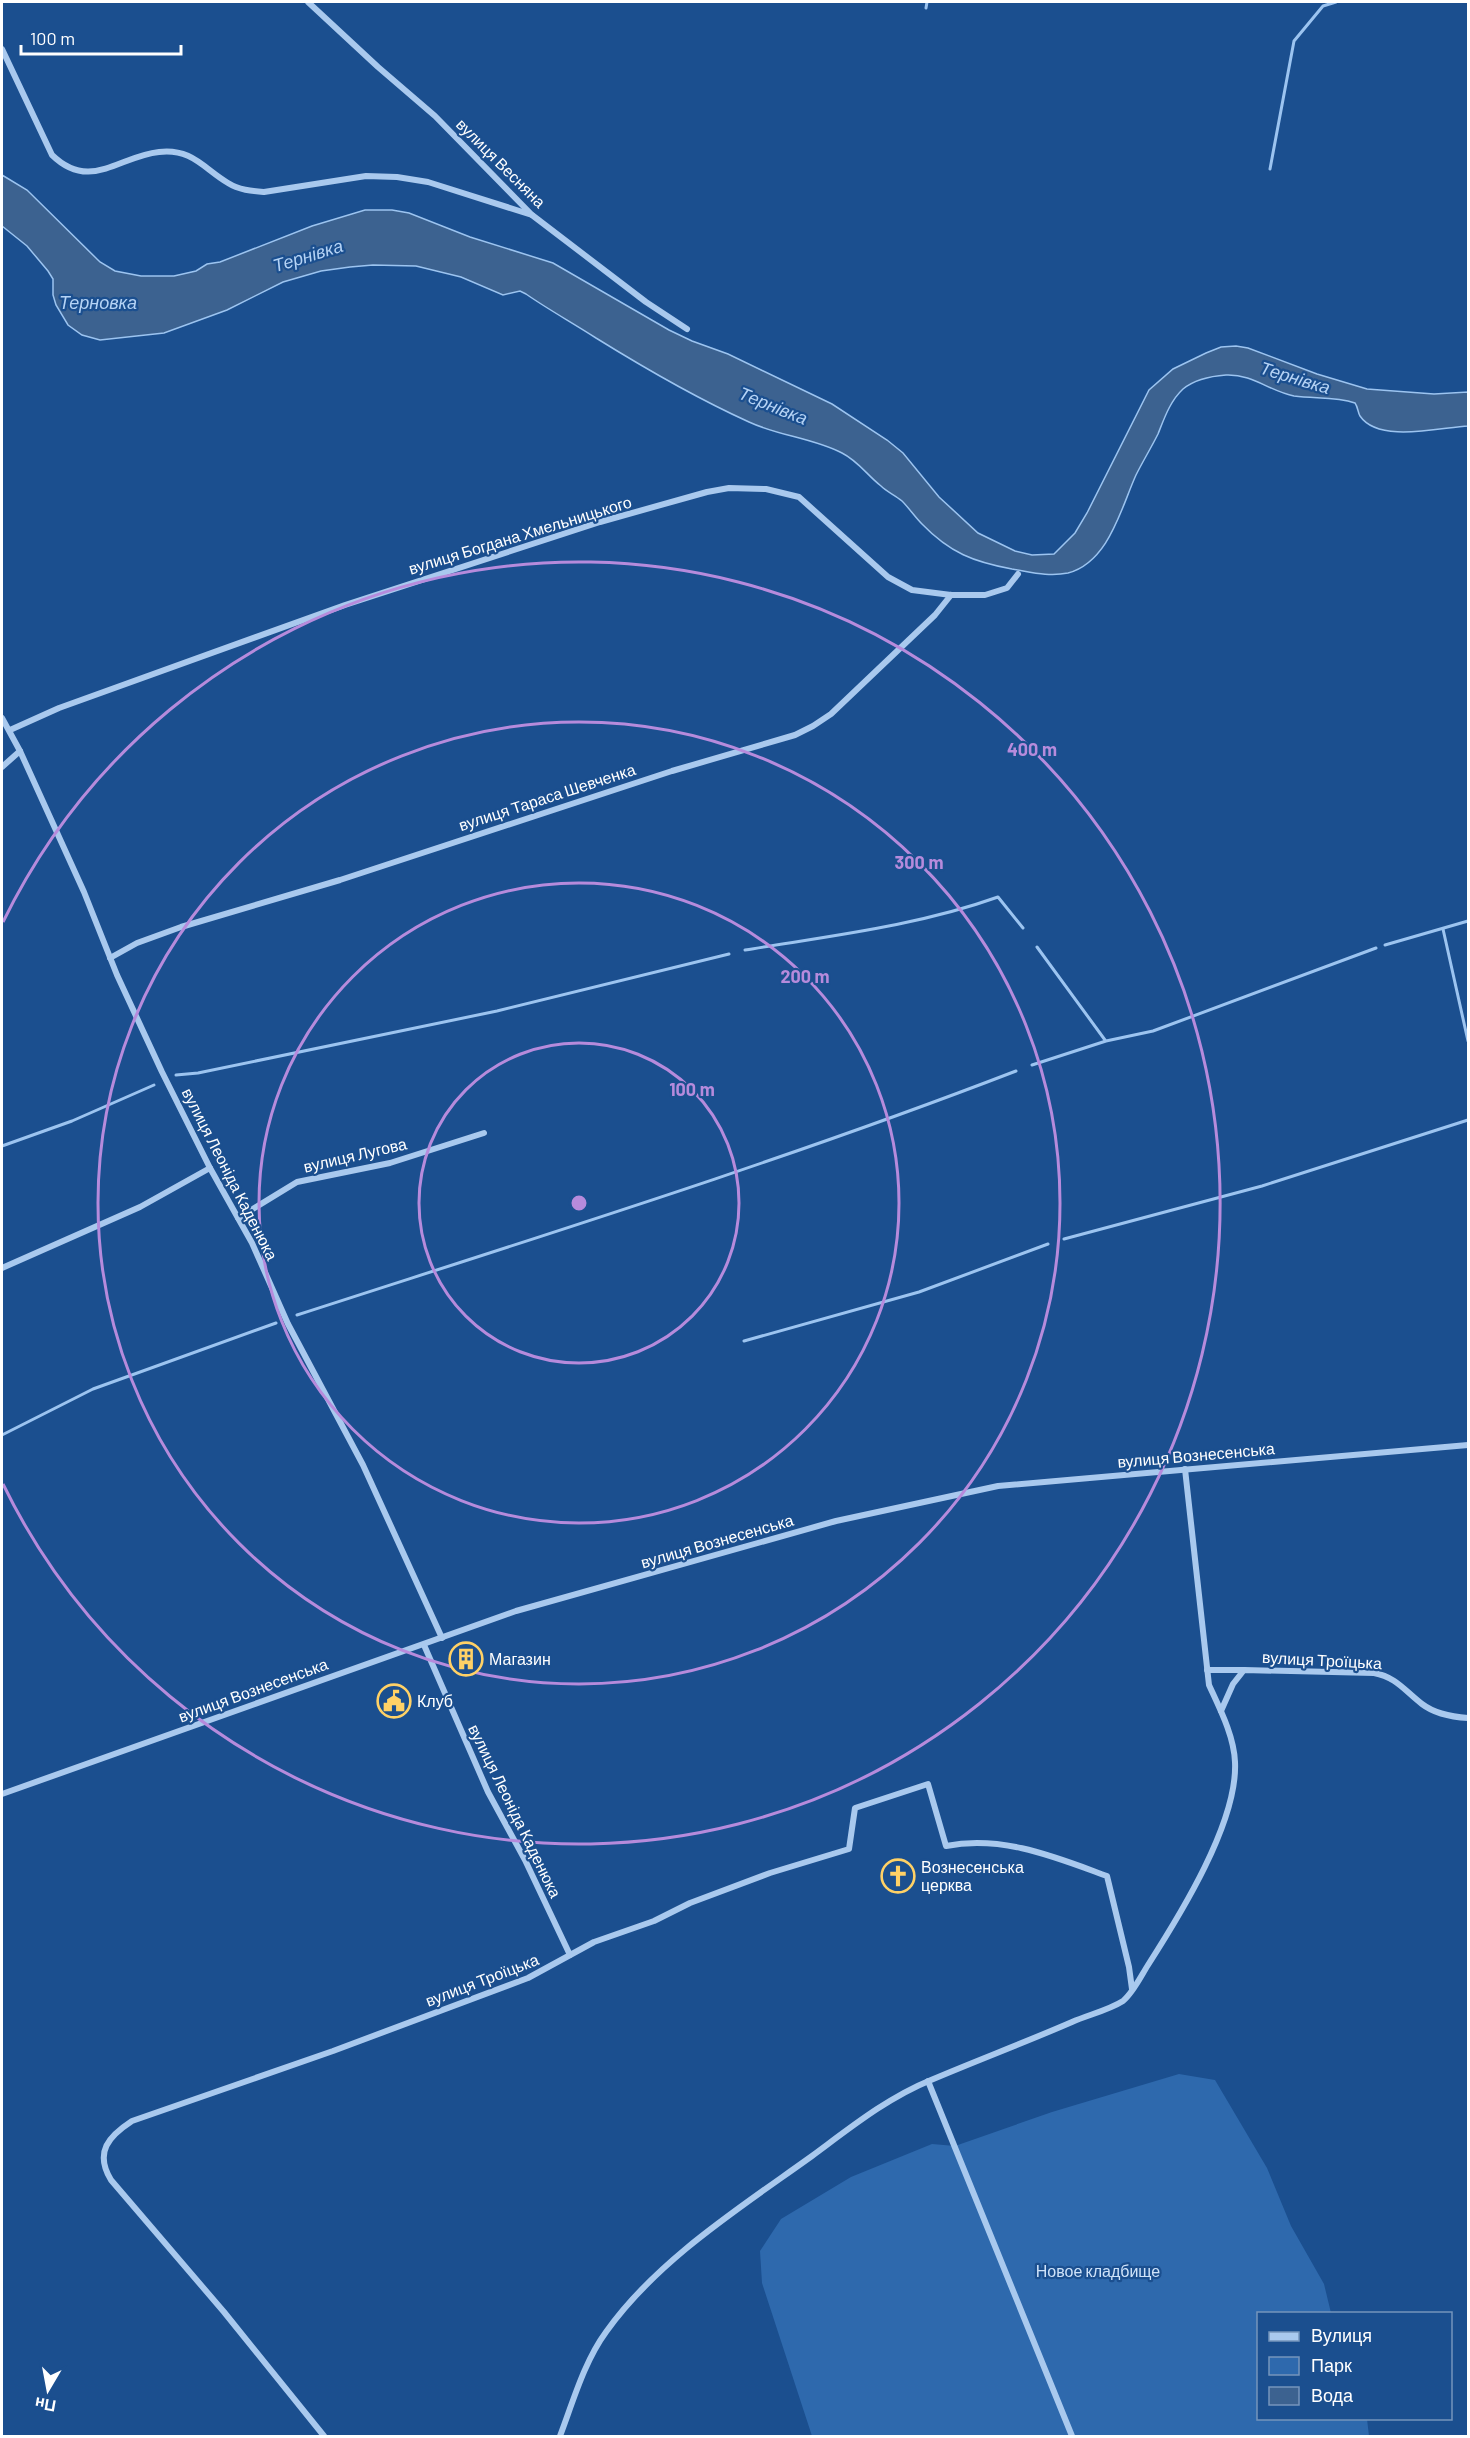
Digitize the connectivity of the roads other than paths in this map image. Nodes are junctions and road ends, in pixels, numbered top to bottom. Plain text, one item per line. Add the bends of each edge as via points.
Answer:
1 (308, 2) edge
2 (2, 49) edge
3 (532, 215) junction
4 (687, 329) dead end
5 (1018, 574) dead end
6 (951, 595) junction
7 (2, 718) edge
8 (10, 730) junction
9 (20, 751) junction
10 (2, 767) edge
11 (110, 958) junction
12 (484, 1133) dead end
13 (210, 1168) junction
14 (238, 1218) junction
15 (2, 1268) edge
16 (1468, 1445) edge
17 (1185, 1469) junction
18 (442, 1638) junction
19 (424, 1645) junction
20 (1207, 1670) junction
21 (1244, 1670) junction
22 (1221, 1711) junction
23 (1468, 1718) edge
24 (2, 1794) edge
25 (570, 1955) junction
26 (1132, 1989) junction
27 (928, 2081) junction
28 (324, 2436) edge
29 (560, 2436) edge
30 (1072, 2436) edge

1 - 3 street, вулиця Весняна via 435,116
2 - 3 street via 52,155 63,166 76,171 115,166 159,152 177,152 192,156 229,184 248,191 264,192 366,176 397,177 428,182
3 - 4 street, вулиця Весняна
5 - 6 street, вулиця Богдана Хмельницького via 1007,588 993,594
6 - 8 street, вулиця Богдана Хмельницького via 912,590 888,578 799,497 766,489 729,488 600,522 356,601 80,700
6 - 11 street, вулиця Тараса Шевченка via 846,701 795,735 181,927
7 - 8 street, вулиця Леоніда Каденюка
8 - 9 street, вулиця Леоніда Каденюка
9 - 10 street
9 - 11 street, вулиця Леоніда Каденюка
11 - 13 street, вулиця Леоніда Каденюка
12 - 14 street, вулиця Лугова via 390,1163 297,1182
13 - 14 street, вулиця Леоніда Каденюка
13 - 15 street via 140,1207
14 - 18 street, вулиця Леоніда Каденюка via 288,1324 363,1465
16 - 17 street, вулиця Вознесенська
17 - 18 street, вулиця Вознесенська via 998,1486 934,1498 836,1521 528,1607
17 - 20 street
18 - 19 street, вулиця Вознесенська
19 - 24 street, вулиця Вознесенська
19 - 25 street, вулиця Леоніда Каденюка via 489,1792
20 - 21 street
20 - 22 street
21 - 22 street, вулиця Троїцька
21 - 23 street, вулиця Троїцька via 1374,1672 1398,1681 1430,1709
22 - 26 street via 1235,1763 1221,1830 1200,1878
25 - 26 street, вулиця Троїцька via 690,1903 849,1849 855,1808 928,1784 946,1846 968,1842 1010,1845 1107,1876
25 - 28 street, вулиця Троїцька via 518,1982 132,2121 106,2144 104,2170 111,2180
26 - 27 street via 1122,2001
27 - 29 street via 892,2100 772,2184 644,2286 604,2334
27 - 30 street

